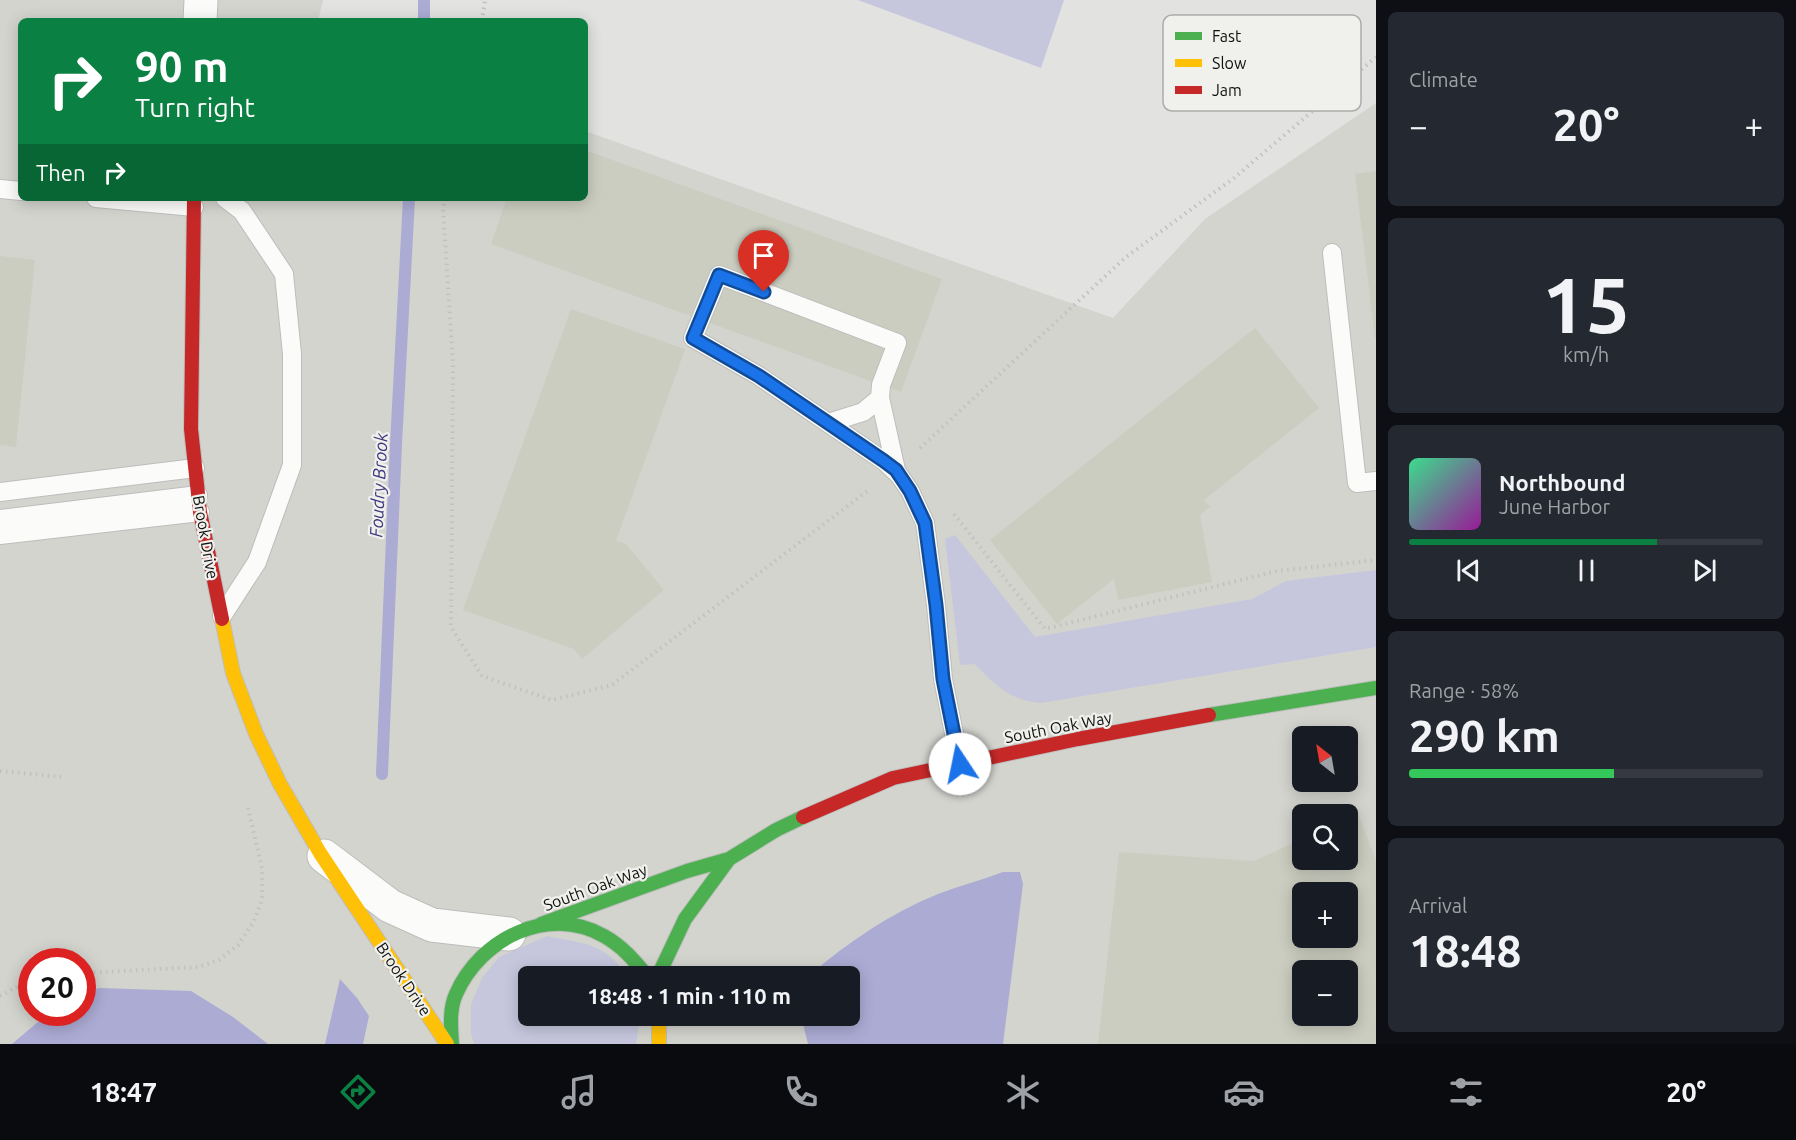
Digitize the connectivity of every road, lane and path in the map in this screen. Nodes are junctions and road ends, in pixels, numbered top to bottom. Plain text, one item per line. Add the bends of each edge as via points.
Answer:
1 (201, 0) edge
2 (485, 0) edge
3 (200, 18) edge
4 (482, 18) edge
5 (1376, 57) edge
6 (1361, 70) edge
7 (1313, 111) edge
8 (0, 189) edge
9 (18, 191) edge
10 (155, 201) edge
11 (229, 201) edge
12 (444, 201) edge
13 (194, 203) edge
14 (1332, 253) dead end
15 (880, 398) junction
16 (828, 423) junction
17 (195, 468) junction
18 (898, 473) junction
19 (1376, 481) edge
20 (0, 492) edge
21 (199, 504) junction
22 (922, 517) junction
23 (0, 519) edge
24 (0, 534) edge
25 (1376, 560) edge
26 (221, 617) junction
27 (1376, 688) edge
28 (960, 764) junction
29 (0, 771) edge
30 (63, 777) dead end
31 (246, 801) dead end
32 (320, 853) junction
33 (729, 859) junction
34 (541, 924) junction
35 (509, 934) junction
36 (639, 966) edge
37 (663, 966) edge
38 (96, 972) edge
39 (18, 986) edge
40 (0, 996) edge
41 (659, 1026) edge
42 (447, 1044) edge
43 (452, 1044) edge
44 (659, 1044) edge

1 - 3 street
2 - 4 path
5 - 6 path
7 - 18 path via 1234,178 1126,257
8 - 9 lane
10 - 13 lane
11 - 26 lane via 242,211 284,273 292,354 292,465 257,562
12 - 18 path via 453,364 451,627 482,676 552,700 612,685
13 - 17 street, Brook Drive via 191,429
14 - 19 lane via 1357,483
15 - 16 lane via 863,412
15 - 16 lane via 897,344 719,275 693,338 759,376
15 - 18 lane
16 - 18 lane
17 - 20 lane
17 - 21 street, Brook Drive
18 - 22 lane
21 - 23 lane
21 - 24 lane
21 - 26 street, Brook Drive
22 - 25 path via 952,512 1045,629 1277,571
22 - 28 lane via 943,679
26 - 32 street, Brook Drive via 233,674 256,735
27 - 28 street, South Oak Way via 1209,715
28 - 33 street, South Oak Way via 893,778 862,790 776,830
29 - 30 path
31 - 38 path via 262,868 262,900 238,945 219,960 198,967
32 - 35 street, Brook Drive via 390,906 432,925
32 - 42 street, Brook Drive
33 - 34 street, South Oak Way
33 - 37 street, South Oak Way via 685,919
34 - 35 street, South Oak Way
34 - 36 street via 574,925 606,936
35 - 43 street, South Oak Way via 483,953 467,972 450,1019
39 - 40 path
41 - 44 street

